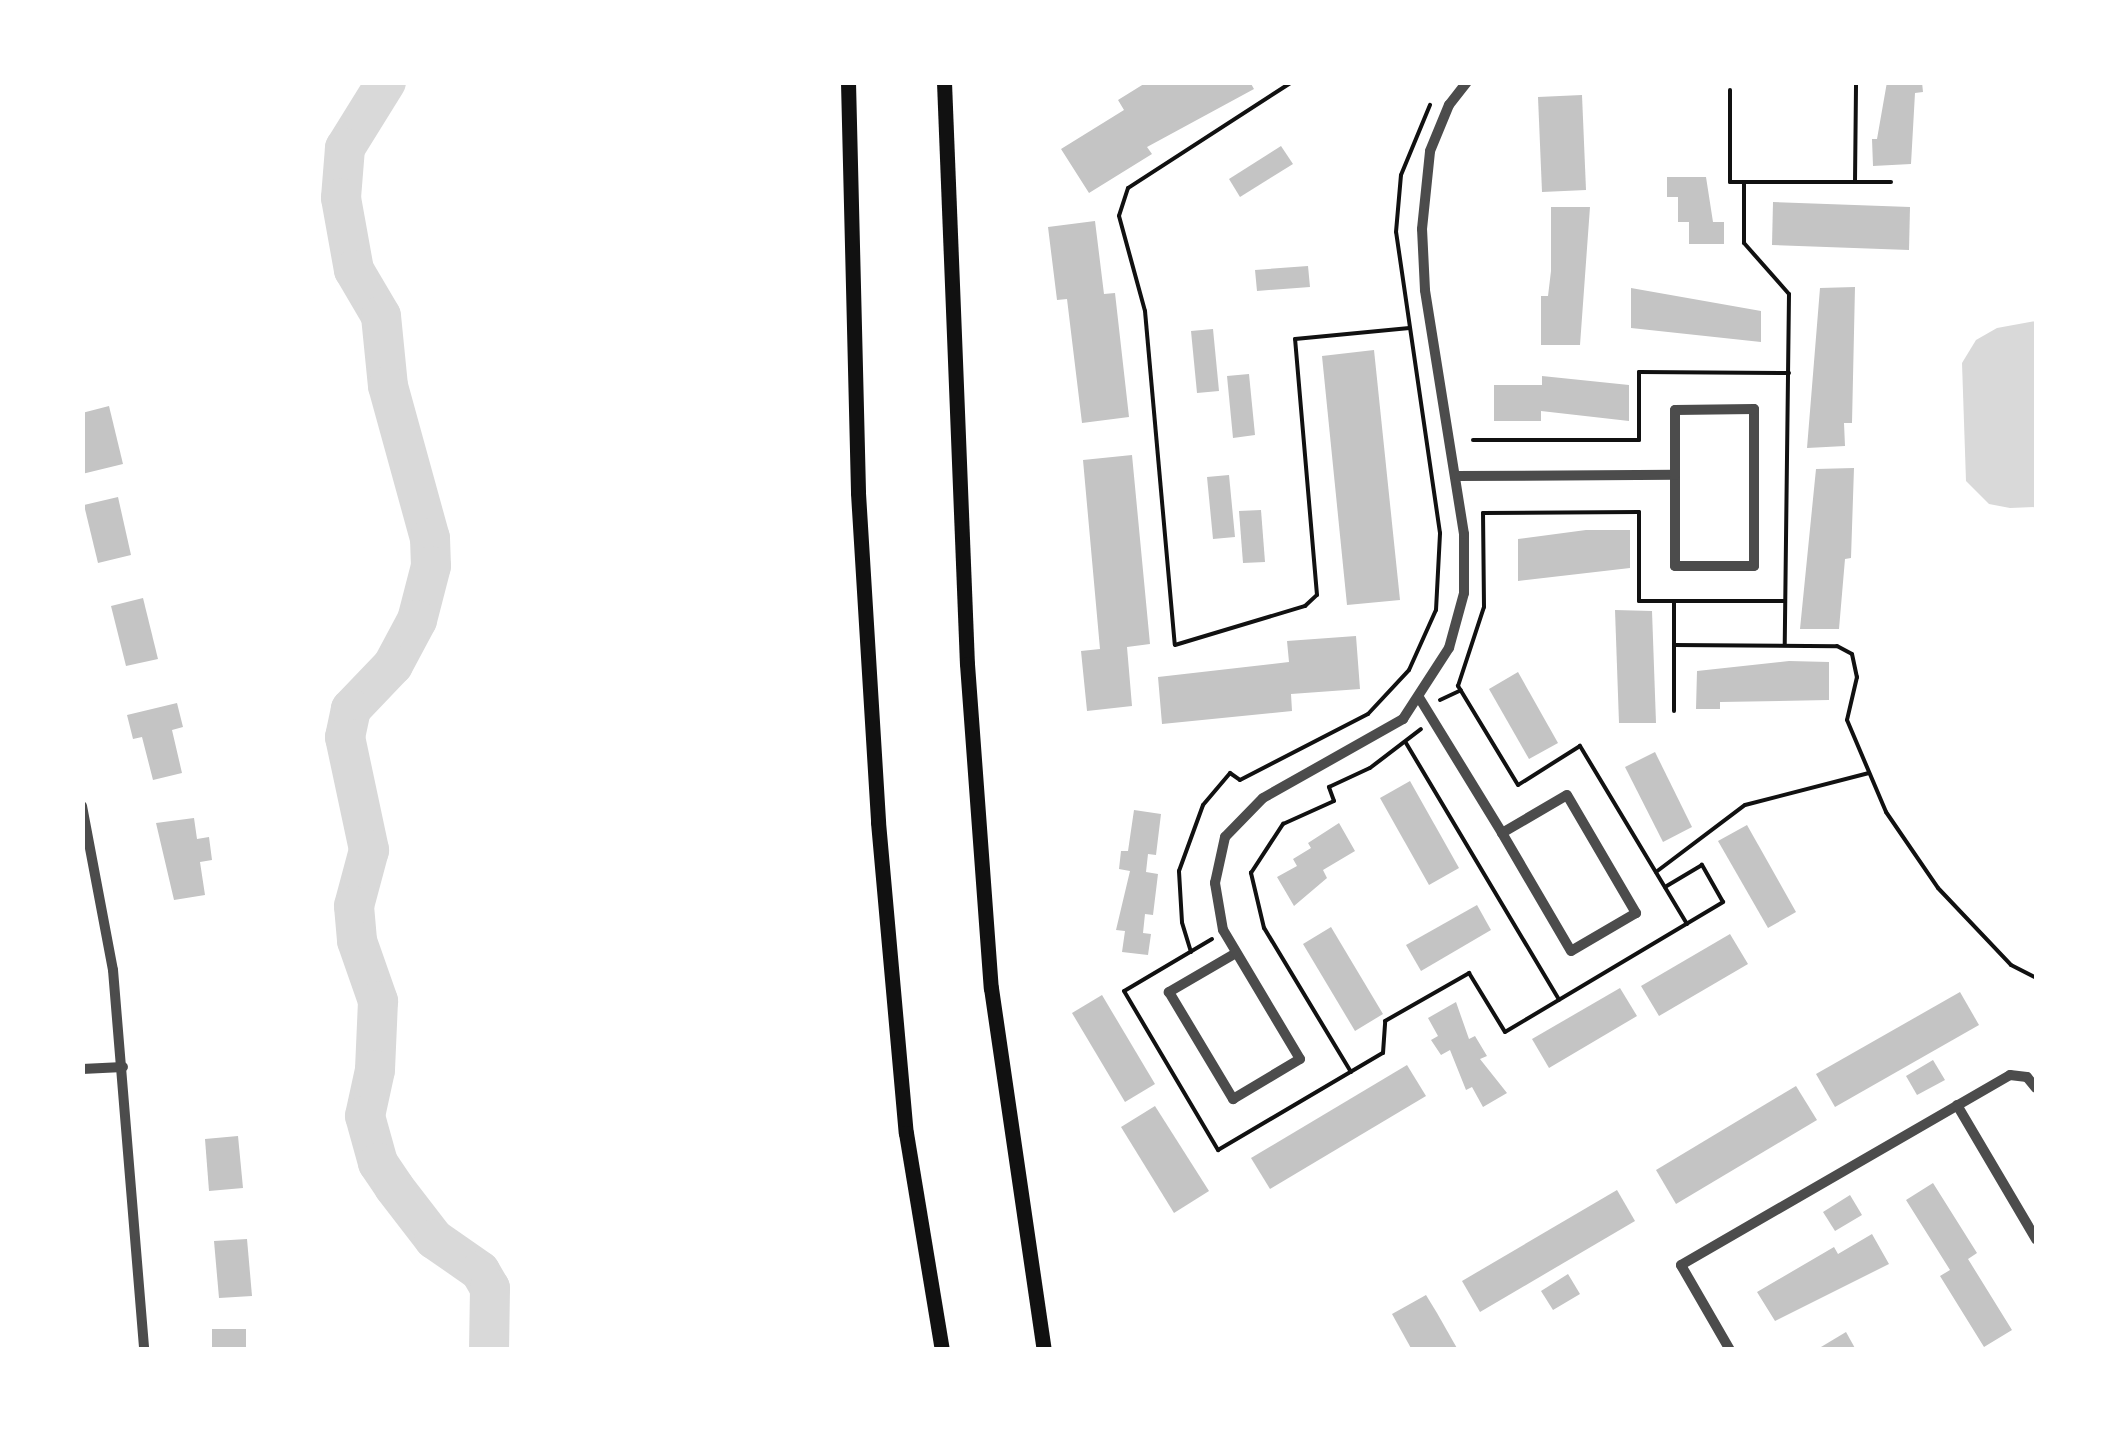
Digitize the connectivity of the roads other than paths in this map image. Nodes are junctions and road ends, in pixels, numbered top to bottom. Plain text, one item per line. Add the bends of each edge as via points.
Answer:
1 (848, 82) edge
2 (944, 82) edge
3 (1467, 82) edge
4 (1675, 475) junction
5 (1456, 476) junction
6 (1420, 699) junction
7 (82, 806) edge
8 (1502, 833) junction
9 (1236, 952) junction
10 (124, 1067) junction
11 (82, 1069) edge
12 (2036, 1088) edge
13 (1957, 1105) junction
14 (2036, 1238) edge
15 (144, 1350) edge
16 (942, 1350) edge
17 (1044, 1350) edge
18 (1730, 1350) edge

1 - 16 main road via 858,493 878,822 906,1133
2 - 17 main road via 966,645 990,988
3 - 5 street via 1430,150 1422,229
4 - 4 street via 1675,566 1754,566 1754,410 1675,410
4 - 5 street
5 - 6 street via 1468,565 1464,593 1449,648
6 - 8 street
6 - 9 street via 1381,736 1242,815 1216,862 1223,930
7 - 10 street via 105,908
8 - 8 street via 1571,951 1636,913 1567,795
9 - 9 street via 1300,1059 1233,1099 1169,992
10 - 11 street
10 - 15 street
12 - 13 street via 2027,1077 2010,1075
13 - 14 street
13 - 18 street via 1681,1265

